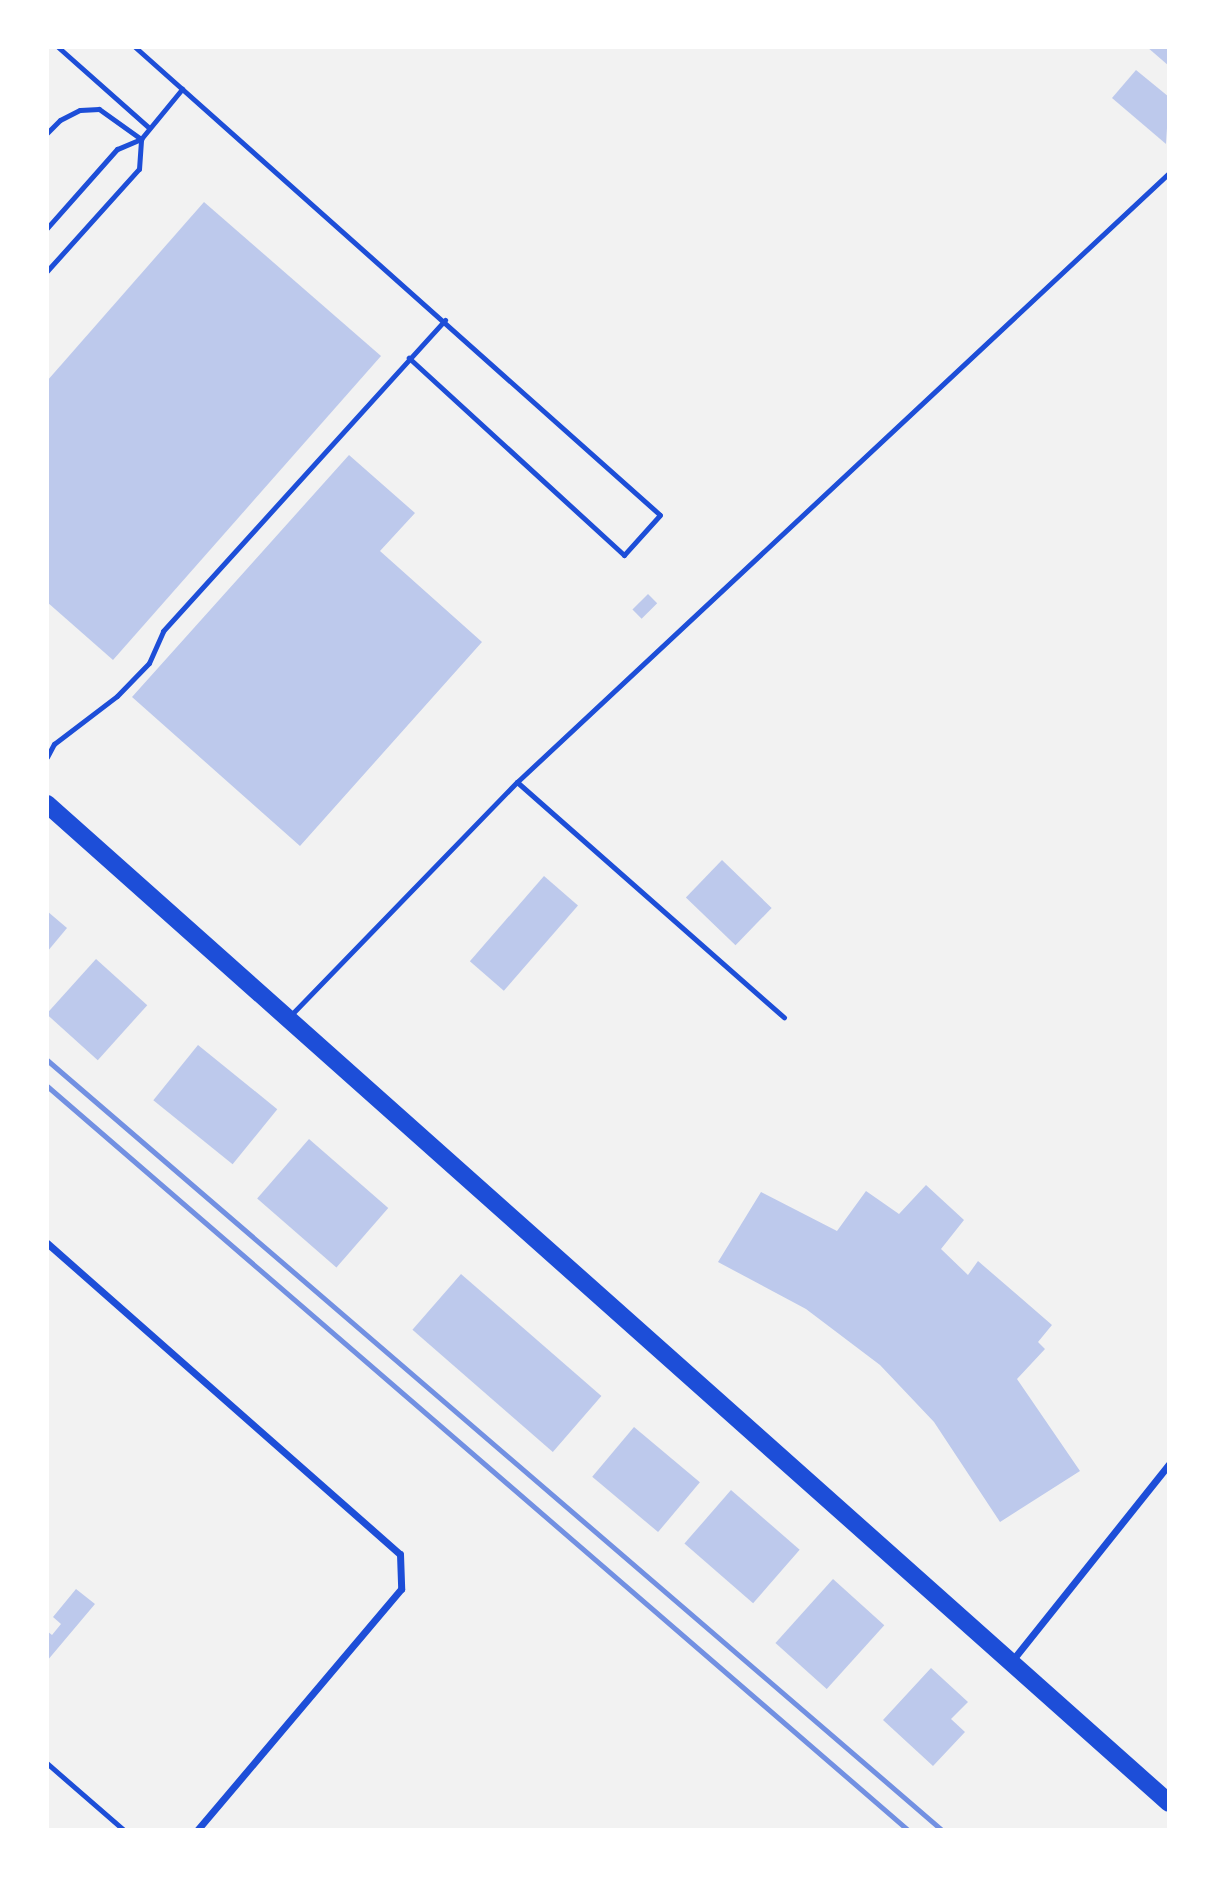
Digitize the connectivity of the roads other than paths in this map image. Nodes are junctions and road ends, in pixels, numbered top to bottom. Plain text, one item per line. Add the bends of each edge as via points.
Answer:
1 (58, 47) edge
2 (135, 47) edge
3 (182, 89) junction
4 (148, 127) junction
5 (47, 133) edge
6 (141, 139) junction
7 (1169, 173) edge
8 (47, 228) edge
9 (47, 271) edge
10 (445, 320) junction
11 (409, 358) junction
12 (47, 757) edge
13 (517, 782) junction
14 (47, 804) edge
15 (785, 1017) dead end
16 (288, 1018) junction
17 (47, 1243) edge
18 (1169, 1464) edge
19 (1011, 1662) junction
20 (1169, 1803) edge
21 (197, 1830) edge

1 - 4 lane
2 - 3 lane
3 - 4 lane
3 - 10 lane
4 - 6 lane
5 - 6 lane via 80,110 99,108
6 - 8 lane via 117,149
6 - 9 lane via 139,169
7 - 13 lane
10 - 11 lane
10 - 11 lane via 660,515 624,555
11 - 12 lane via 163,631 149,663 117,696 54,744
13 - 15 lane
13 - 16 lane
14 - 16 main road
16 - 19 main road
17 - 21 street via 400,1554 401,1589
18 - 19 street
19 - 20 main road

